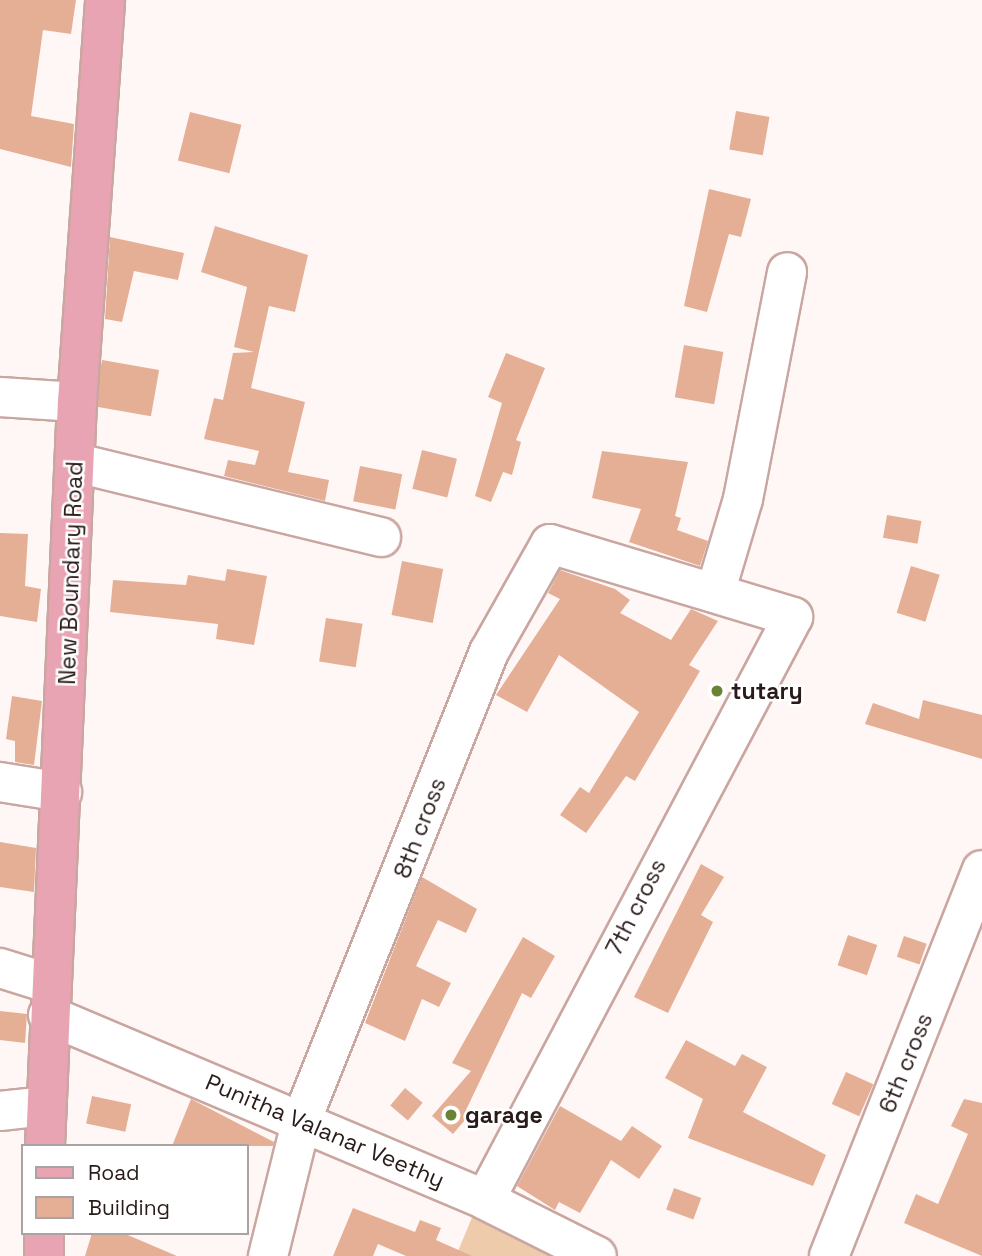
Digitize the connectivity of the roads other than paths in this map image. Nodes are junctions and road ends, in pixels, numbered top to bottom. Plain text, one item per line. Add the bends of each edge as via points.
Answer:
1 (105, 0) edge
2 (787, 272) dead end
3 (0, 397) edge
4 (77, 402) junction
5 (77, 463) junction
6 (380, 537) dead end
7 (715, 593) junction
8 (0, 782) edge
9 (62, 792) junction
10 (982, 870) edge
11 (0, 968) edge
12 (48, 999) junction
13 (45, 1106) junction
14 (0, 1111) edge
15 (302, 1119) junction
16 (45, 1144) edge
17 (485, 1200) junction
18 (44, 1235) edge
19 (44, 1256) edge
20 (268, 1256) edge
21 (597, 1256) edge
22 (829, 1256) edge

1 - 4 main road, New Boundary Road
2 - 7 street via 743,499
3 - 4 street
4 - 5 main road, New Boundary Road
5 - 6 street
5 - 9 main road, New Boundary Road
7 - 15 street, 8th cross via 550,544 489,652
7 - 17 street, 7th cross via 793,617
8 - 9 street
9 - 12 main road, New Boundary Road
10 - 22 street, 6th cross
11 - 12 street, Punitha Valanar Veethy
12 - 13 main road, New Boundary Road
12 - 15 street, Punitha Valanar Veethy
13 - 14 street
13 - 16 main road, New Boundary Road
15 - 17 street, Punitha Valanar Veethy
15 - 20 street, 8th cross
17 - 21 street, Punitha Valanar Veethy
18 - 19 main road

